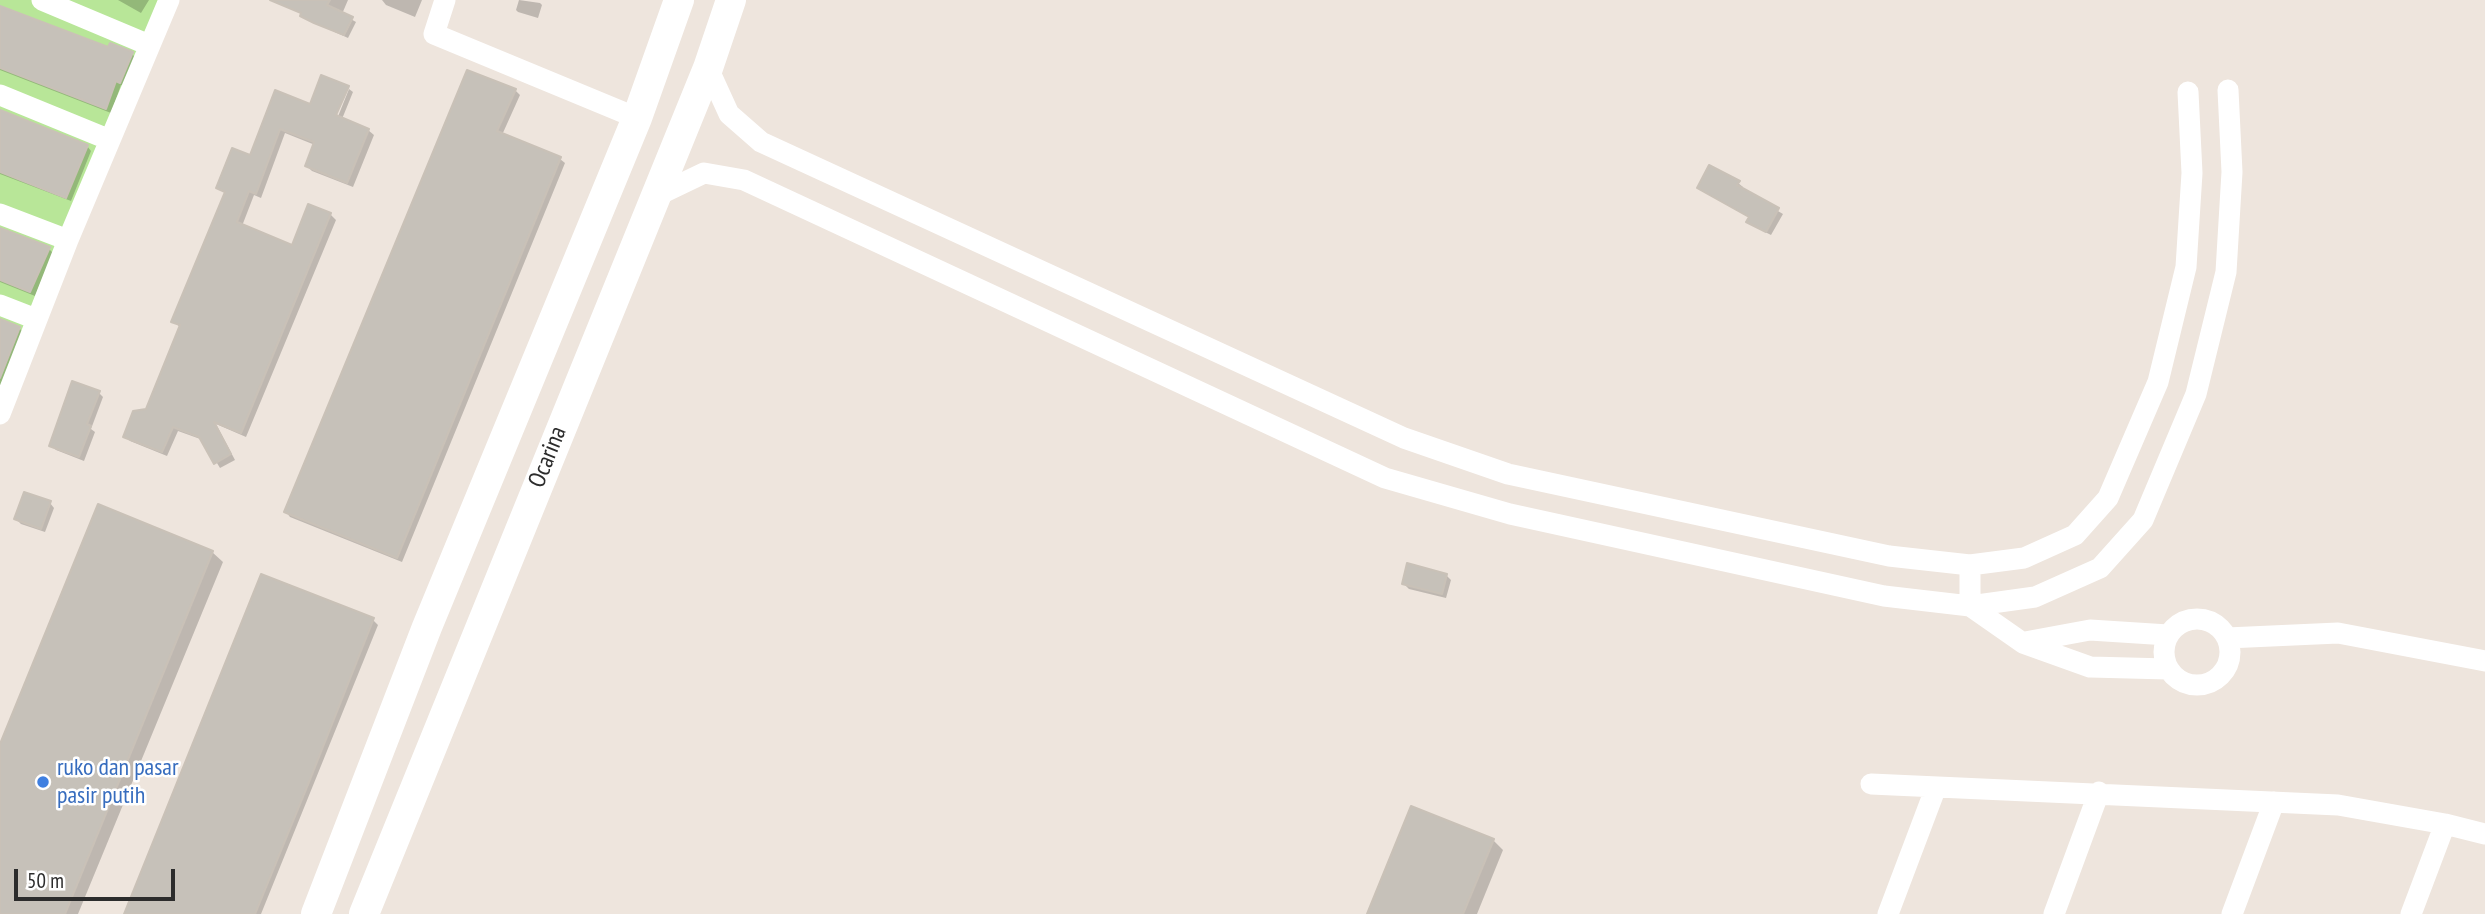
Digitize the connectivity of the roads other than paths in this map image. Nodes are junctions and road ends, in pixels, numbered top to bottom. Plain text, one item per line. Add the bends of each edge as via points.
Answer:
1 (42, 0) edge
2 (169, 0) edge
3 (445, 0) edge
4 (680, 0) edge
5 (731, 0) edge
6 (149, 45) junction
7 (708, 68) junction
8 (2228, 90) dead end
9 (2188, 92) dead end
10 (0, 95) edge
11 (636, 118) junction
12 (110, 140) junction
13 (654, 197) junction
14 (0, 214) edge
15 (68, 240) junction
16 (0, 304) edge
17 (36, 319) junction
18 (0, 414) edge
19 (1663, 507) junction
20 (1654, 545) junction
21 (1970, 565) junction
22 (1970, 606) junction
23 (2168, 635) junction
24 (2227, 638) junction
25 (2023, 643) junction
26 (2485, 661) edge
27 (2168, 669) junction
28 (1871, 784) dead end
29 (1936, 787) junction
30 (2099, 792) junction
31 (2274, 802) junction
32 (2445, 824) junction
33 (2485, 834) edge
34 (316, 914) edge
35 (364, 914) edge
36 (1888, 914) edge
37 (2054, 914) edge
38 (2232, 914) edge
39 (2411, 914) edge

1 - 6 street
2 - 6 street
3 - 11 street via 433,33
4 - 11 main road, Ocarina
5 - 7 main road, Ocarina
6 - 12 street
7 - 13 main road, Ocarina
7 - 19 street via 729,114 761,142 786,154 1404,438 1508,474
8 - 22 street via 2232,172 2226,272 2196,394 2143,520 2100,568 2035,597
9 - 21 street via 2192,173 2186,267 2158,382 2108,498 2076,535 2024,558
10 - 12 street
11 - 34 main road, Ocarina via 427,627
12 - 15 street
13 - 20 street via 704,173 744,180 1385,478 1510,514
13 - 35 main road, Ocarina
14 - 15 street
15 - 17 street
16 - 17 street
17 - 18 street
19 - 20 street
19 - 21 street via 1889,555
20 - 22 street via 1884,596
21 - 22 street
22 - 25 street
23 - 24 street via 2193,619 2209,621
23 - 25 street via 2090,630
23 - 27 street via 2164,658
24 - 26 street via 2337,633
24 - 27 street via 2229,663 2212,681 2188,684
25 - 27 street via 2090,667
28 - 29 street
29 - 30 street
29 - 36 street
30 - 31 street
30 - 37 street
31 - 32 street via 2338,805
31 - 38 street
32 - 33 street
32 - 39 street

